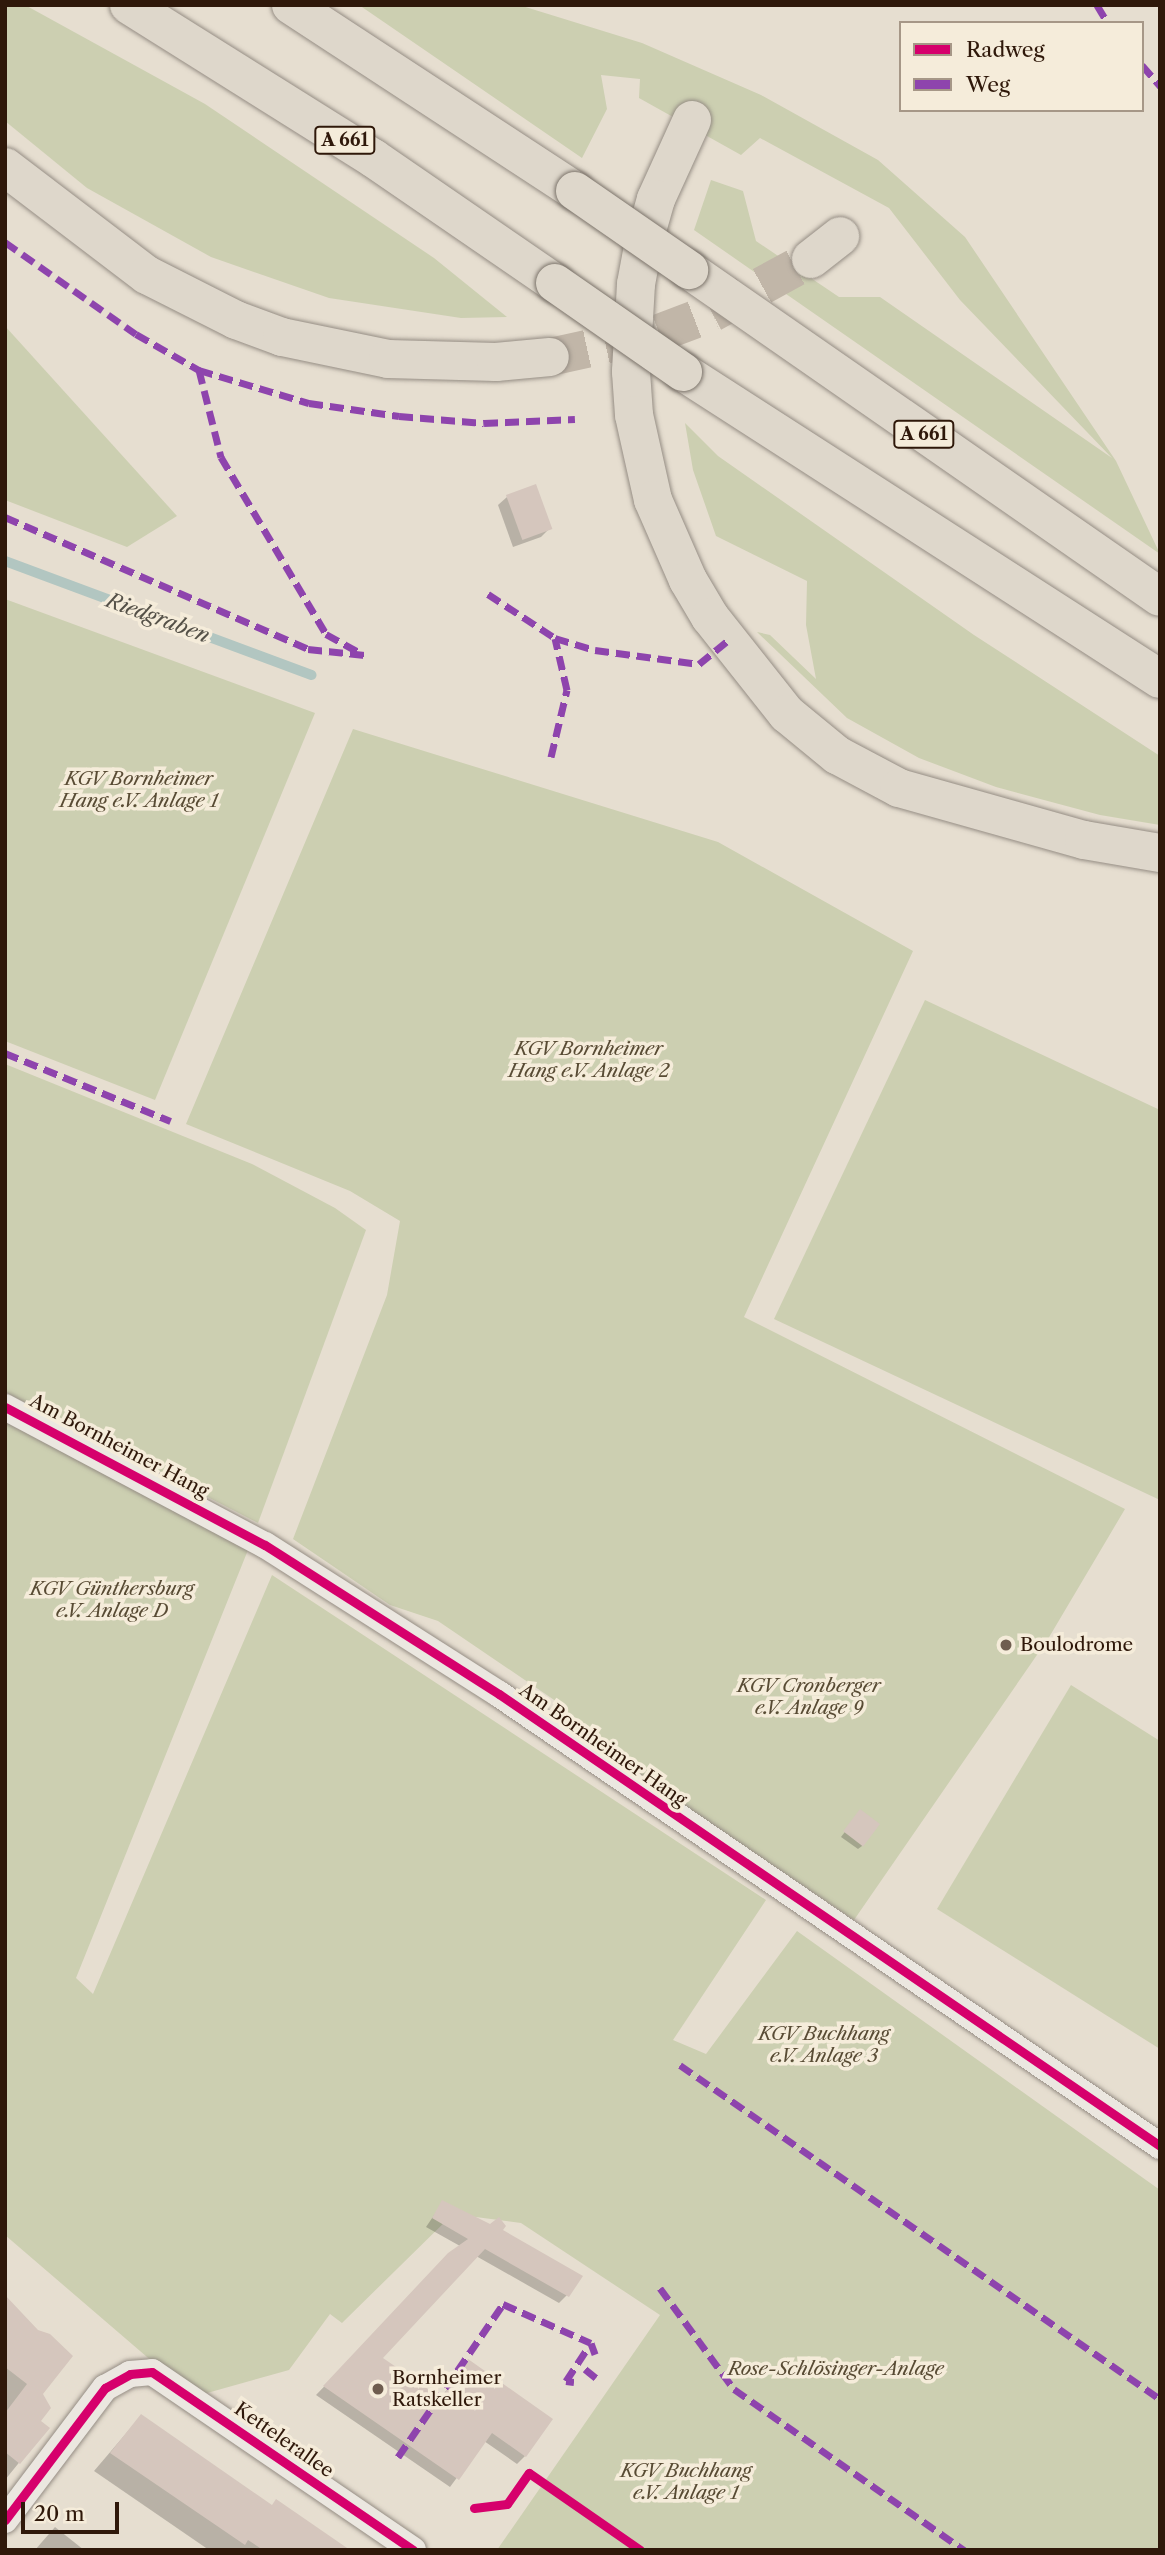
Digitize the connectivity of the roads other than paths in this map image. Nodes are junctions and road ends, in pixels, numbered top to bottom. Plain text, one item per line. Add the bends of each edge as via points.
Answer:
1 (129, 5) edge
2 (291, 5) edge
3 (692, 120) dead end
4 (5, 167) edge
5 (841, 236) dead end
6 (811, 259) tunnel mouth
7 (550, 356) tunnel mouth
8 (1160, 597) edge
9 (1160, 679) edge
10 (1160, 853) edge
11 (5, 1407) edge
12 (1160, 2146) edge
13 (5, 2520) edge
14 (413, 2550) edge

1 - 9 highway, A 661, bridge via 373,158 683,372
2 - 8 highway, A 661, bridge via 575,191
3 - 10 highway via 656,200 644,242 636,284 631,372 638,436 653,500 688,580 710,617 787,715 837,755 899,788 1084,840
4 - 7 highway via 148,275 225,315 282,337 401,360 496,362
5 - 6 highway
11 - 12 street, Am Bornheimer Hang via 139,1474 288,1559 499,1694
13 - 14 street, Kettelerallee via 105,2388 130,2374 152,2372

